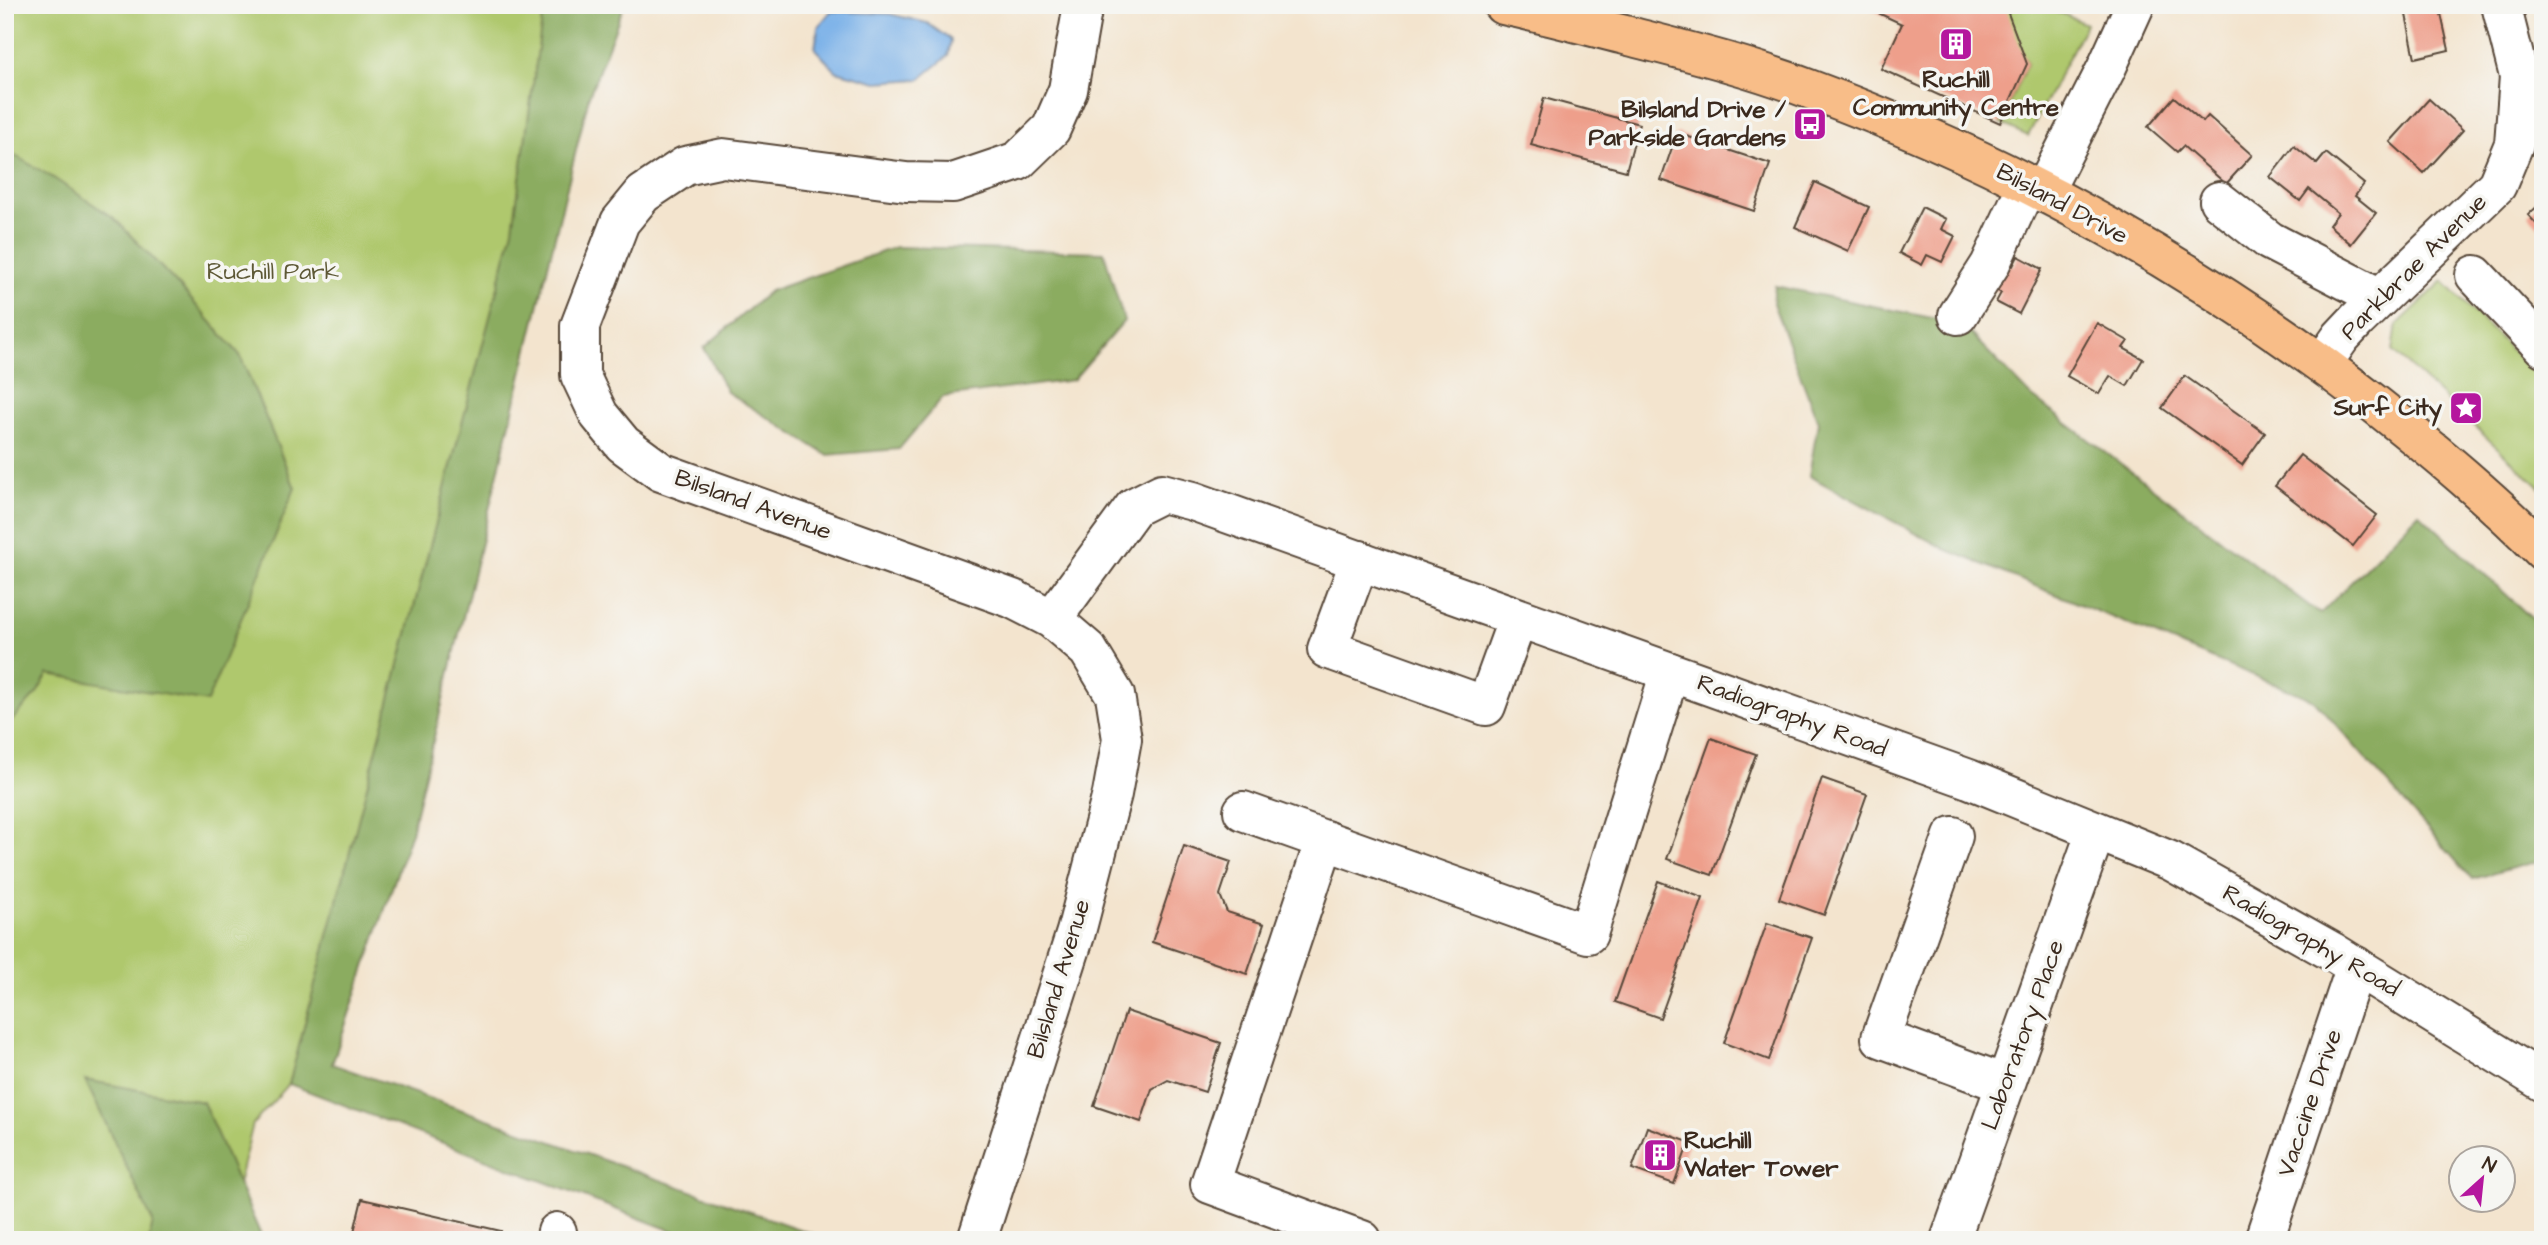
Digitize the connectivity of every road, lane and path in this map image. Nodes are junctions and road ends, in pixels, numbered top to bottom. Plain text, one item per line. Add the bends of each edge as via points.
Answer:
1 (1083, 5) edge
2 (1503, 5) edge
3 (2135, 5) edge
4 (2501, 5) edge
5 (2035, 189) junction
6 (2219, 201) dead end
7 (2475, 275) dead end
8 (2380, 298) junction
9 (1958, 315) dead end
10 (2543, 347) edge
11 (2322, 364) junction
12 (2543, 551) edge
13 (1360, 560) junction
14 (1518, 618) junction
15 (1052, 619) junction
16 (1670, 672) junction
17 (1243, 811) dead end
18 (2096, 831) junction
19 (1952, 835) dead end
20 (1325, 840) junction
21 (2356, 966) junction
22 (2543, 1082) edge
23 (2005, 1084) junction
24 (977, 1240) edge
25 (1362, 1240) edge
26 (1950, 1240) edge
27 (2264, 1240) edge

1 - 15 street, Bilsland Avenue via 1068,90 1051,128 1018,161 953,183 906,182 723,158 685,166 643,194 620,222 580,326 580,375 599,415 623,444 661,472 1013,599
2 - 5 main road, Bilsland Drive via 1675,47 1798,85 1922,135
3 - 5 street via 2106,69
4 - 8 street, Parkbrae Avenue via 2518,76 2514,144 2497,185
5 - 9 street
5 - 11 main road, Bilsland Drive via 2200,281
6 - 8 street via 2270,241
7 - 10 street
8 - 11 street, Parkbrae Avenue via 2341,337
11 - 12 main road, Bilsland Drive via 2453,468
13 - 14 street, Radiography Road
13 - 14 street via 1328,649 1486,706
13 - 15 street, Radiography Road via 1162,493 1134,507
14 - 16 street, Radiography Road
15 - 24 street, Bilsland Avenue via 1088,650 1115,695 1122,739 1076,932
16 - 18 street, Radiography Road via 1969,779
16 - 20 street via 1588,934
17 - 20 street
18 - 21 street, Radiography Road via 2171,861
18 - 23 street, Laboratory Place
19 - 23 street via 1881,1038
20 - 25 street via 1210,1184
21 - 22 street, Radiography Road
21 - 27 street, Vaccine Drive
23 - 26 street, Laboratory Place

